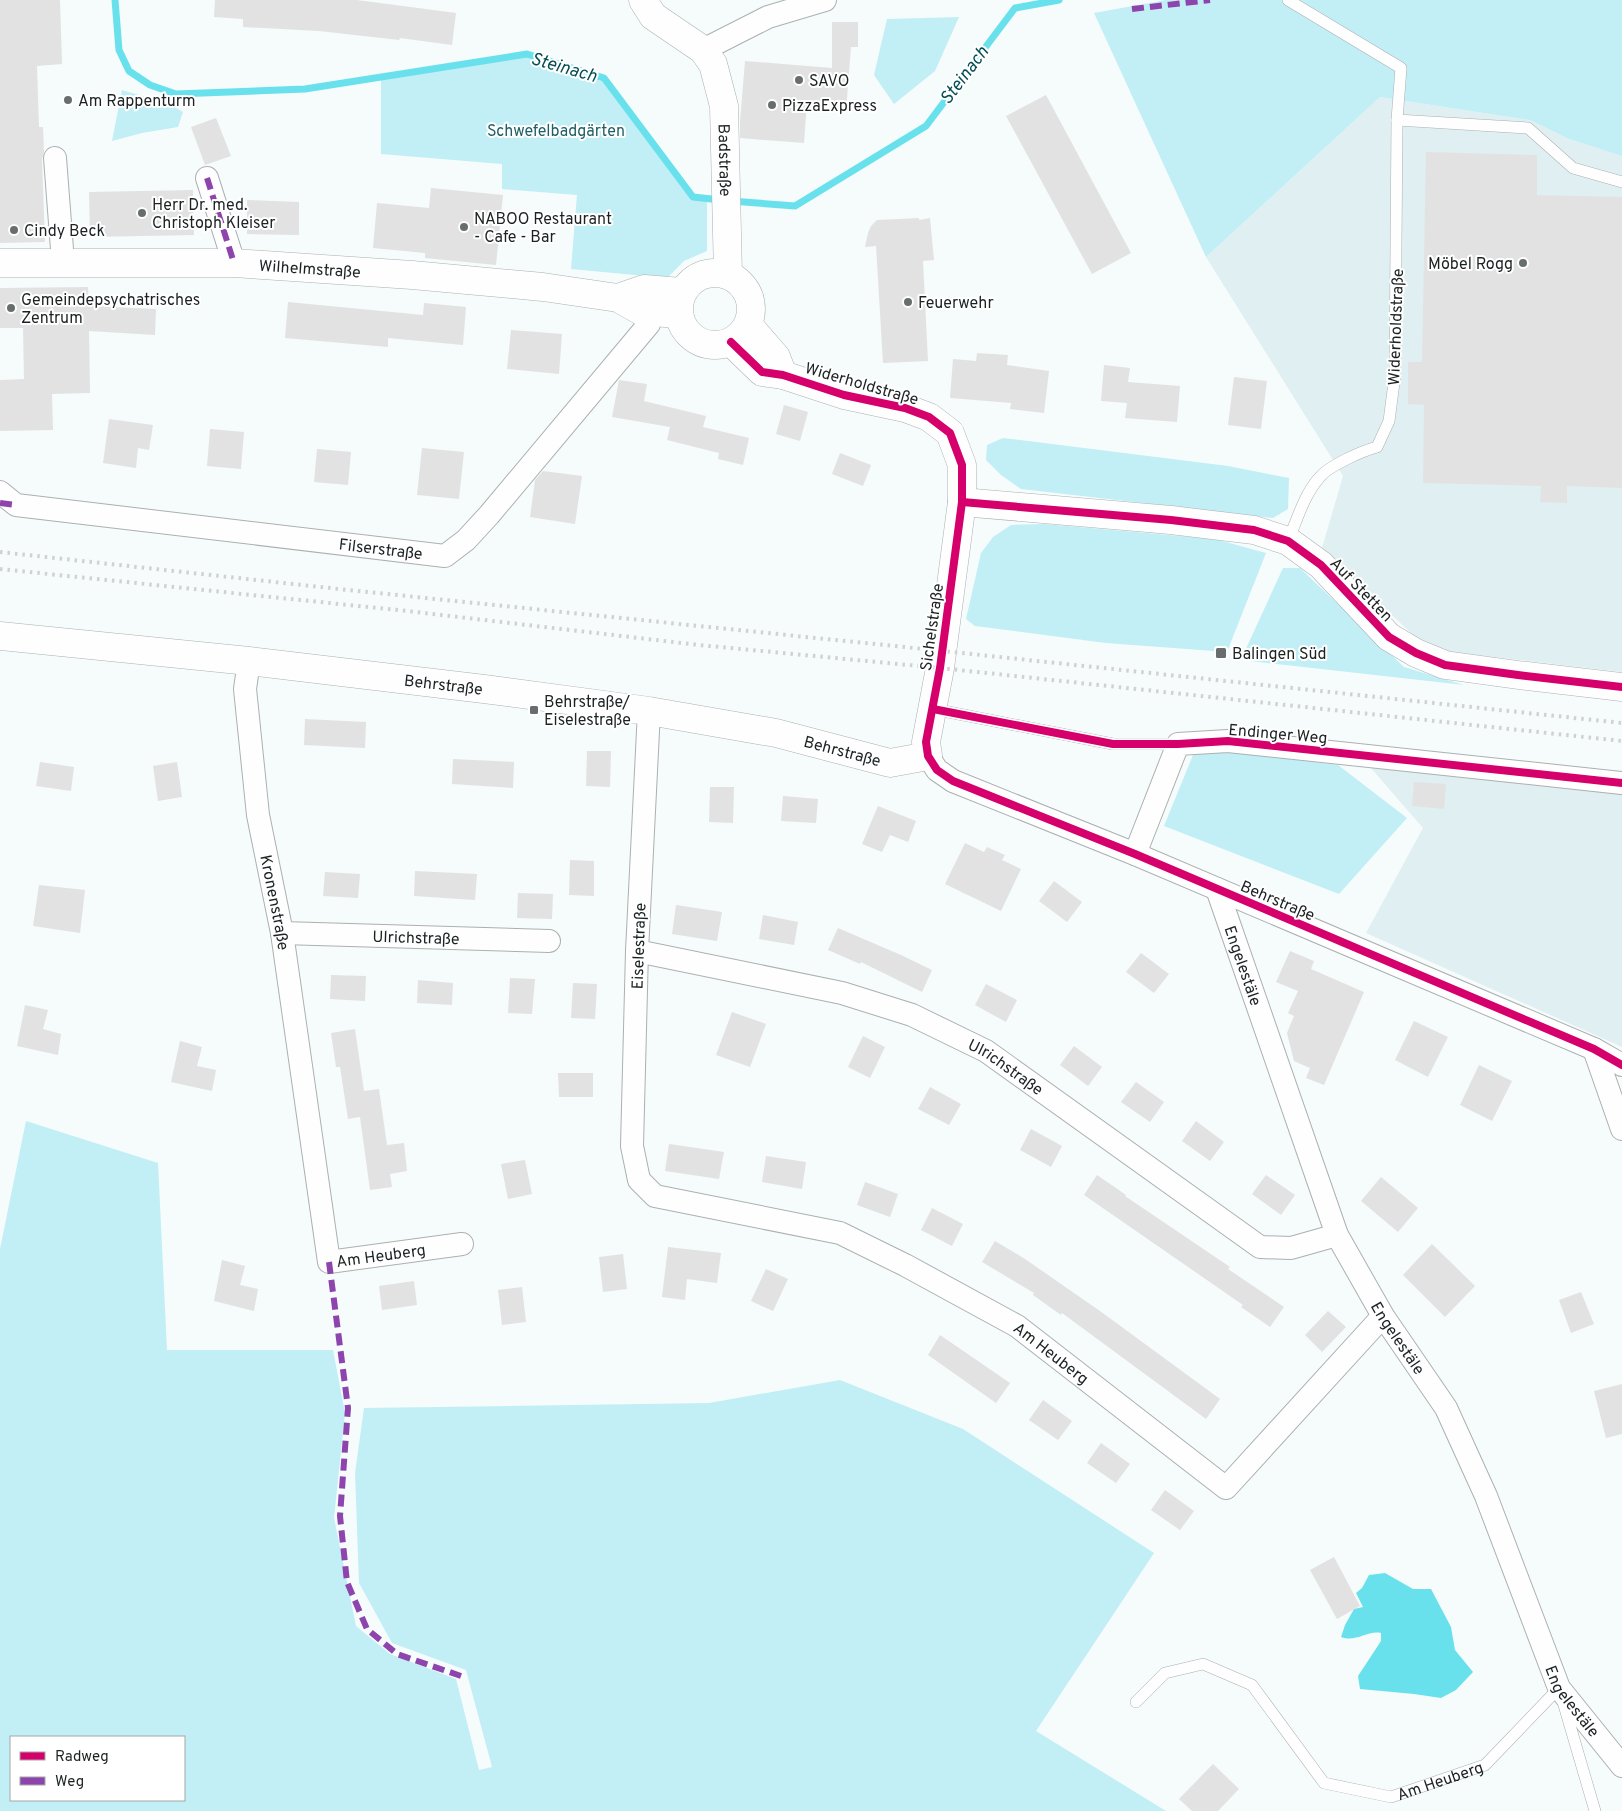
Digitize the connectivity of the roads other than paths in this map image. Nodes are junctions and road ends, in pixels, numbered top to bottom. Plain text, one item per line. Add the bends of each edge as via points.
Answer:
1 (643, 0) edge
2 (825, 0) edge
3 (1288, 0) edge
4 (703, 50) junction
5 (1397, 120) junction
6 (55, 158) dead end
7 (207, 178) dead end
8 (1622, 182) edge
9 (63, 262) junction
10 (0, 263) edge
11 (234, 263) junction
12 (728, 275) junction
13 (618, 298) junction
14 (680, 303) junction
15 (651, 312) junction
16 (740, 334) junction
17 (0, 492) edge
18 (962, 502) junction
19 (1288, 541) junction
20 (0, 636) edge
21 (249, 661) junction
22 (1622, 686) edge
23 (933, 709) junction
24 (649, 711) junction
25 (1178, 744) junction
26 (928, 756) junction
27 (1622, 784) edge
28 (1135, 854) junction
29 (1217, 889) junction
30 (282, 933) junction
31 (549, 941) dead end
32 (637, 951) junction
33 (1594, 1049) junction
34 (1622, 1065) edge
35 (1622, 1129) edge
36 (312, 1144) joint
37 (639, 1180) joint
38 (1337, 1235) junction
39 (462, 1244) dead end
40 (1383, 1316) junction
41 (1559, 1688) junction
42 (1136, 1702) dead end
43 (1622, 1766) edge
44 (1595, 1811) edge

1 - 4 street via 653,16
2 - 4 street via 768,17
3 - 5 lane, Widerholdstraße via 1401,68
4 - 12 street, Badstraße via 712,64 724,106
5 - 8 lane via 1528,128 1573,168
5 - 19 lane, Widerholdstraße via 1395,374 1388,421 1377,447 1319,477
6 - 9 street
7 - 11 street
9 - 10 street, Wilhelmstraße
9 - 11 street, Wilhelmstraße
11 - 13 street, Wilhelmstraße via 542,287
12 - 14 street via 711,273 695,279
12 - 16 street via 742,284 750,298 752,314
13 - 14 street, Wilhelmstraße via 644,289
13 - 15 street, Wilhelmstraße via 640,311
14 - 15 street, Wilhelmstraße
14 - 16 street via 681,323 690,336 704,345 720,346
15 - 17 street, Filserstraße via 648,324 502,500 466,540 445,556 16,505
16 - 18 street, Widerholdstraße via 776,357 783,374 844,395 929,416 950,432 962,465
18 - 19 street, Auf Stetten via 1171,520 1254,530
18 - 23 street, Sichelstraße
19 - 22 street, Auf Stetten via 1322,565 1389,637 1416,653 1445,665
20 - 21 street, Behrstraße
21 - 24 street, Behrstraße
21 - 30 street, Kronenstraße via 245,689 258,815
23 - 25 lane, Endinger Weg via 1113,744
23 - 26 street, Sichelstraße via 926,742
24 - 26 street, Behrstraße via 776,733 890,763
24 - 32 street, Eiselestraße
25 - 27 street, Endinger Weg via 1228,741
25 - 28 street
26 - 28 street, Behrstraße via 937,770 953,781
28 - 29 street, Behrstraße
29 - 33 street, Behrstraße
29 - 38 street, Engelestäle
30 - 31 street, Ulrichstraße
30 - 36 street, Kronenstraße
32 - 37 street, Eiselestraße via 632,1146
32 - 38 street, Ulrichstraße via 842,992 912,1015 986,1051 1260,1247 1291,1248
33 - 34 street, Behrstraße
33 - 35 street
36 - 39 street, Am Heuberg via 329,1262
37 - 40 street, Am Heuberg via 655,1196 840,1233 905,1265 1016,1326 1226,1488
38 - 40 street, Engelestäle
40 - 41 street, Engelestäle via 1446,1408 1486,1496
41 - 42 lane, Am Heuberg via 1485,1764 1391,1797 1324,1783 1252,1685 1203,1664 1165,1673
41 - 43 street, Engelestäle
41 - 44 lane

